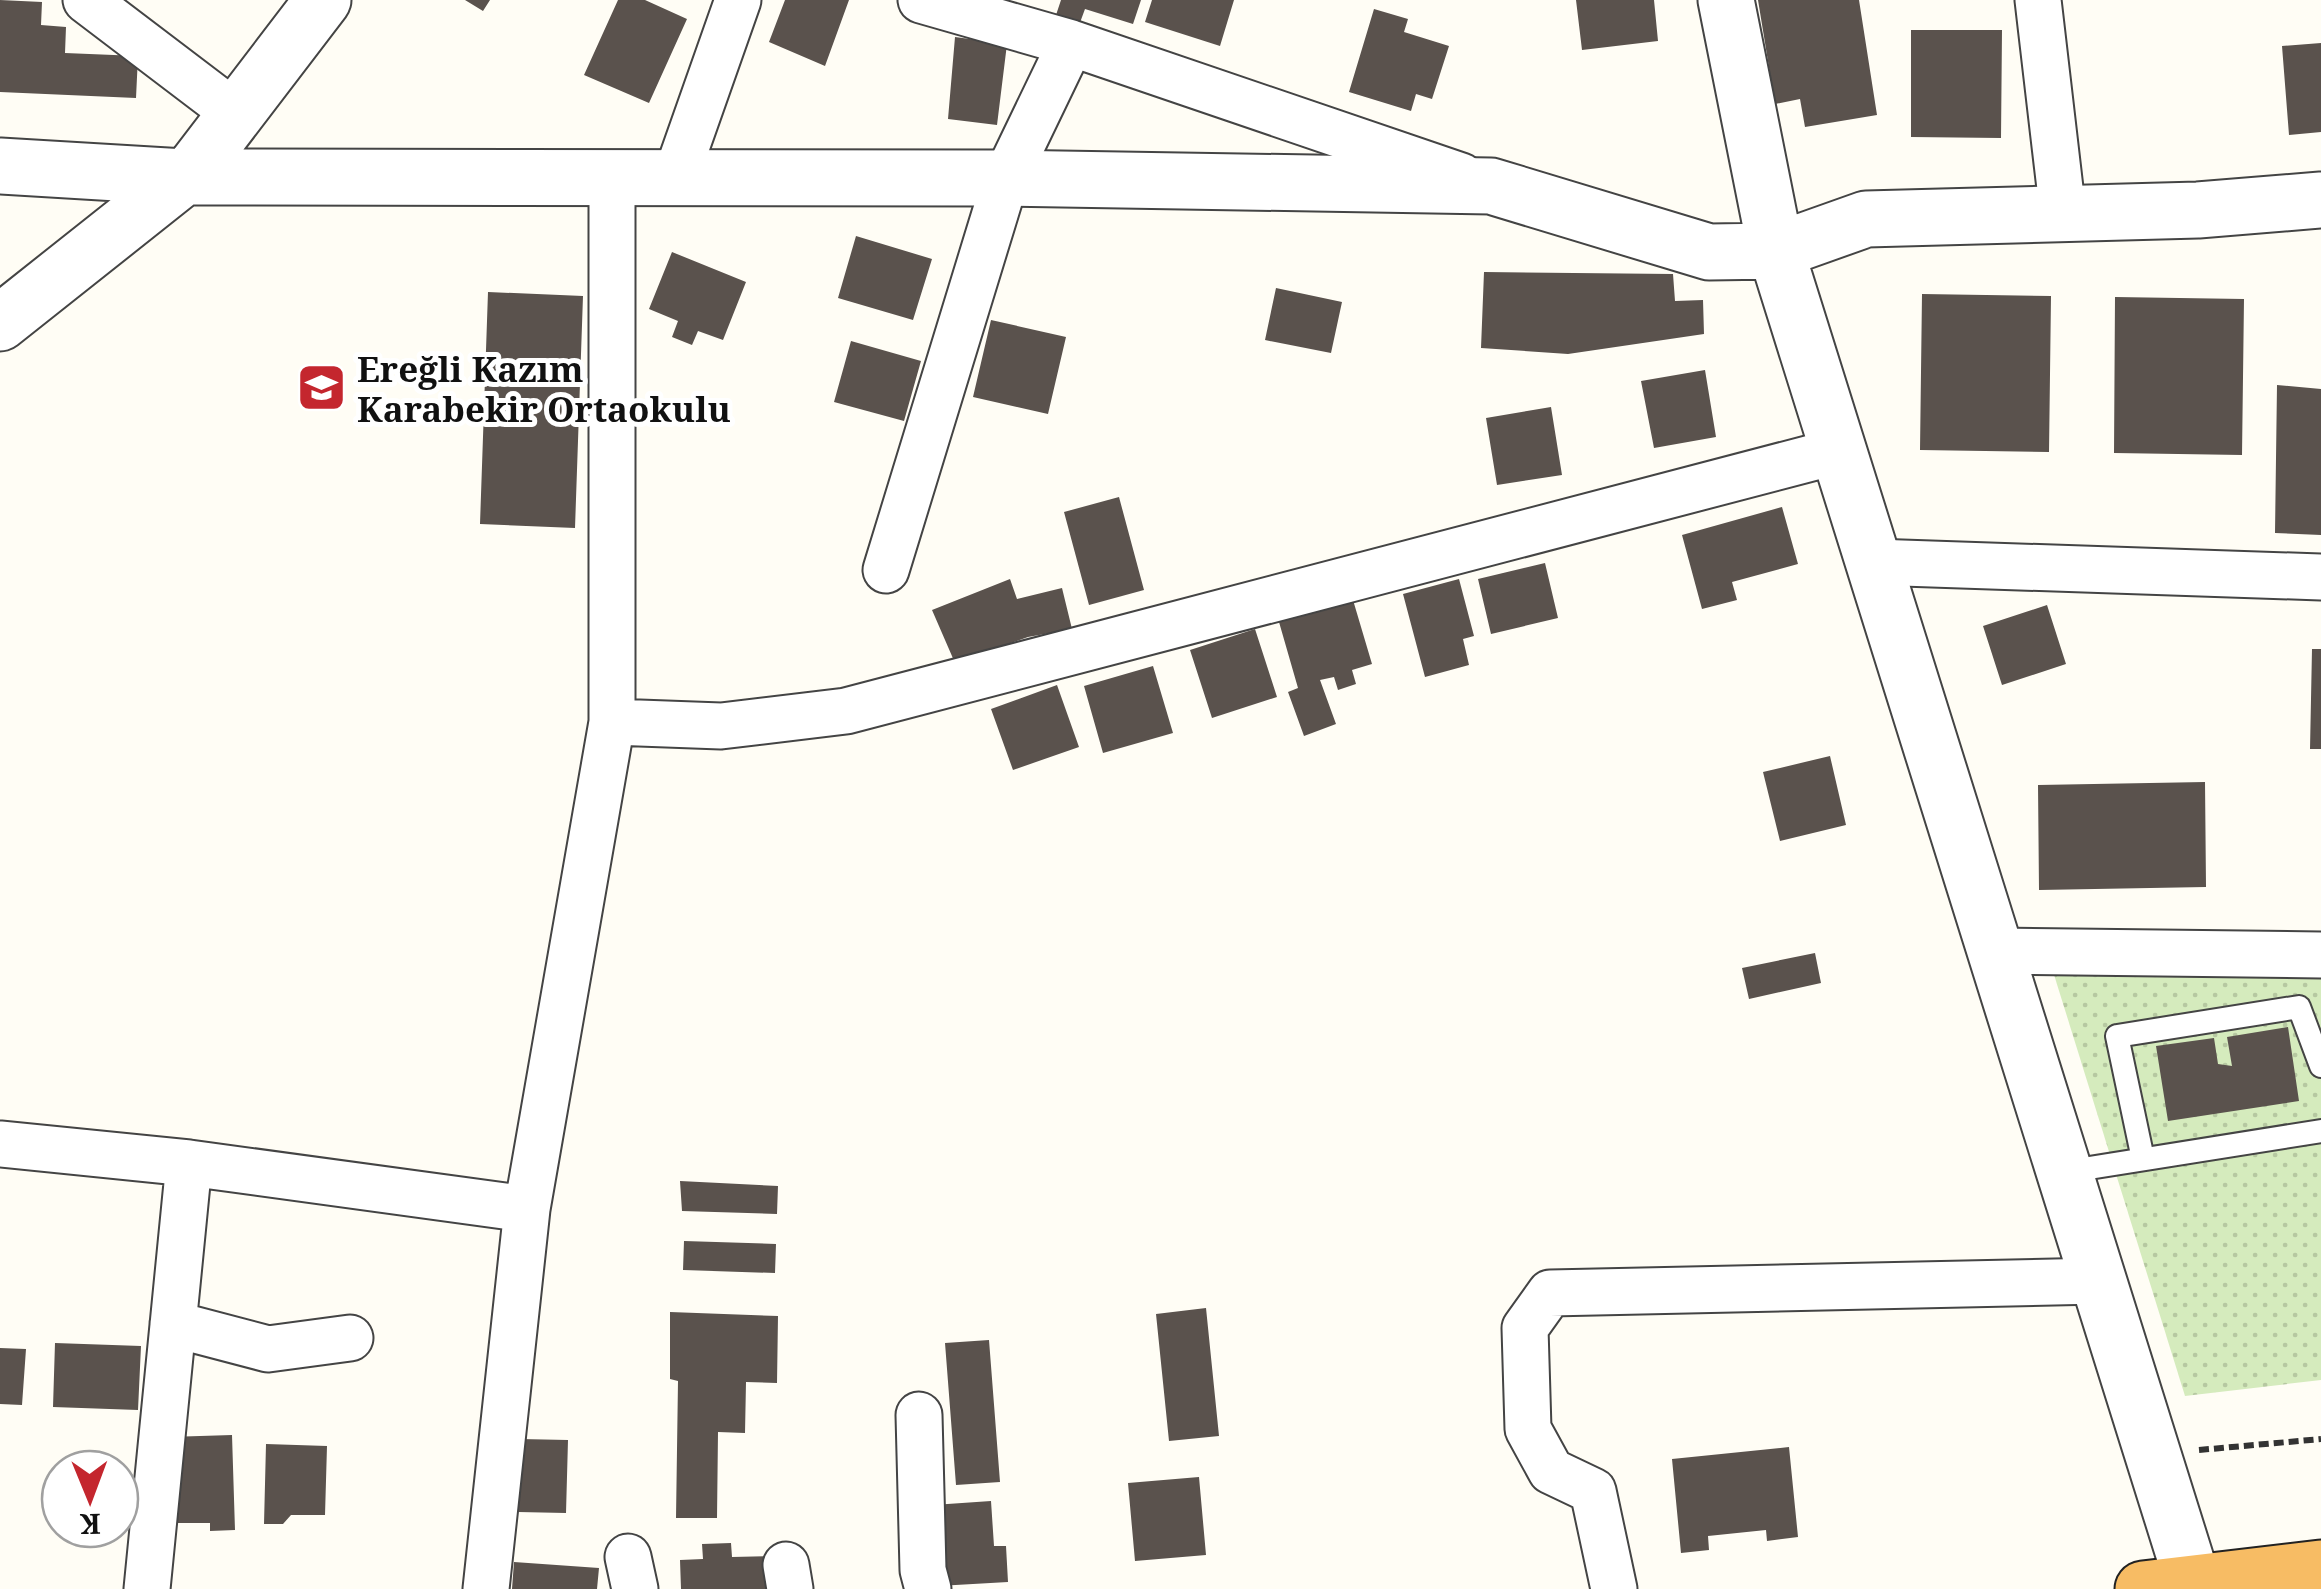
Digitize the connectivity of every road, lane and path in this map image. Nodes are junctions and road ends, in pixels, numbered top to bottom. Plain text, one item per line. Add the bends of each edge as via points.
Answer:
1 (86, 0) edge
2 (323, 0) edge
3 (738, 0) edge
4 (921, 0) edge
5 (1726, 0) edge
6 (2038, 0) edge
7 (1070, 43) junction
8 (236, 114) junction
9 (0, 166) edge
10 (184, 176) junction
11 (1006, 178) junction
12 (612, 179) junction
13 (675, 179) junction
14 (1491, 186) junction
15 (2321, 200) edge
16 (2063, 214) junction
17 (1776, 251) junction
18 (0, 324) edge
19 (1838, 451) junction
20 (1874, 562) junction
21 (886, 570) dead end
22 (2321, 577) edge
23 (612, 722) junction
24 (1995, 951) junction
25 (2321, 955) edge
26 (2321, 1066) edge
27 (2321, 1132) edge
28 (0, 1144) edge
29 (2143, 1159) junction
30 (189, 1164) junction
31 (2064, 1172) junction
32 (526, 1209) junction
33 (2098, 1281) junction
34 (173, 1324) junction
35 (350, 1338) dead end
36 (919, 1415) dead end
37 (2321, 1439) edge
38 (2153, 1455) junction
39 (2321, 1568) edge
40 (2177, 1587) edge
41 (147, 1589) edge
42 (486, 1589) edge
43 (928, 1589) edge
44 (1614, 1589) edge

1 - 8 street
2 - 8 street
3 - 13 street
4 - 7 street
5 - 17 street
6 - 16 street
7 - 11 street
7 - 14 street
8 - 10 street
9 - 10 street
10 - 12 street
10 - 18 street
11 - 13 street
11 - 14 street
11 - 21 street
12 - 13 street
12 - 23 street
14 - 17 street via 1709,252
15 - 16 street
16 - 17 street via 1866,219
17 - 19 street
19 - 20 street
19 - 23 street via 846,711 721,726
20 - 22 street
20 - 24 street
23 - 32 street
24 - 25 street
24 - 31 street
26 - 29 lane via 2299,1007 2116,1036
27 - 29 lane
28 - 30 street
29 - 31 lane
30 - 32 street
30 - 34 street
31 - 33 street
32 - 42 street
33 - 38 street
33 - 44 street via 1550,1293 1525,1328 1528,1430 1551,1471 1593,1491
34 - 35 street via 268,1349
34 - 41 street
36 - 43 street
37 - 38 path
38 - 40 street
39 - 40 highway

